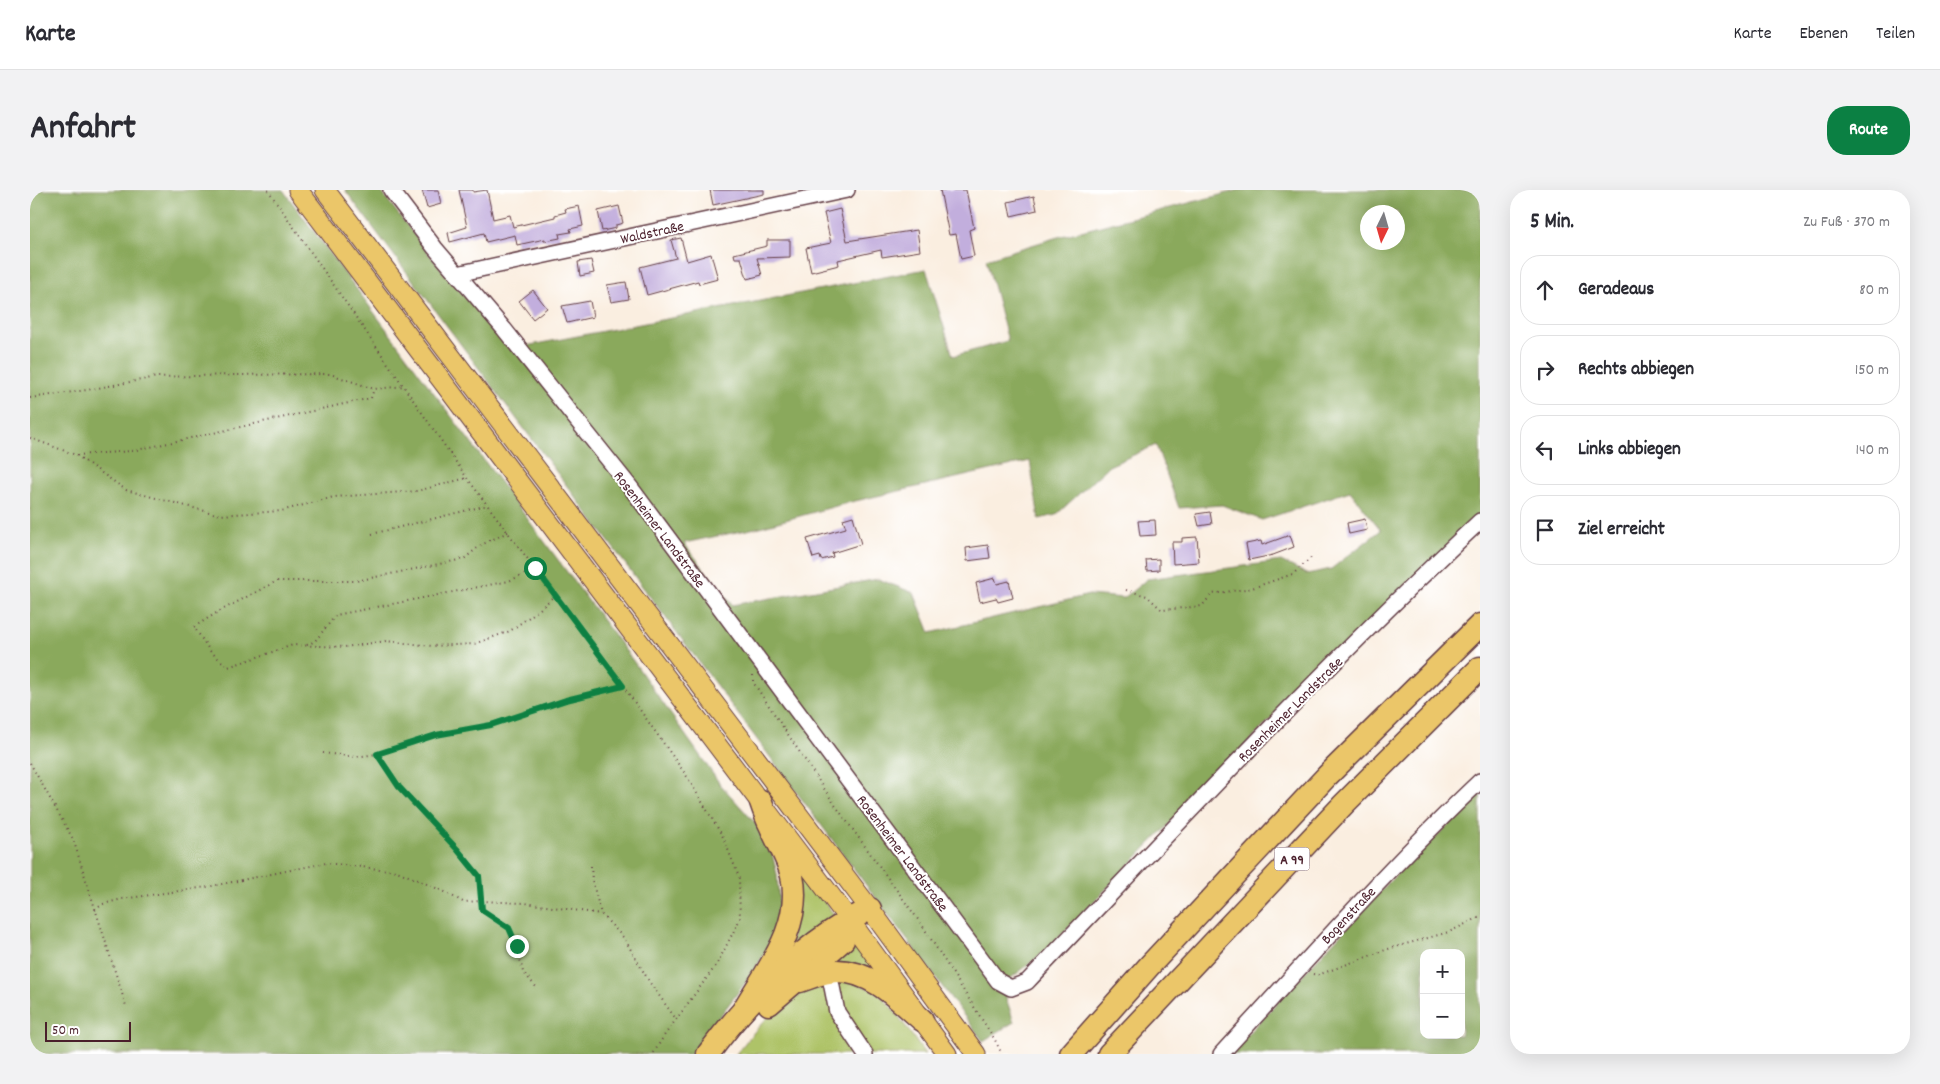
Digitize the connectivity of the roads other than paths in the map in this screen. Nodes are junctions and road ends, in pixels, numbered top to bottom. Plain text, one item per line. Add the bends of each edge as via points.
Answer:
1 (298, 190) edge
2 (325, 190) edge
3 (391, 190) edge
4 (847, 190) edge
5 (457, 274) junction
6 (1480, 521) edge
7 (1480, 626) edge
8 (1480, 668) edge
9 (1480, 781) edge
10 (761, 802) junction
11 (870, 909) junction
12 (853, 924) junction
13 (829, 972) junction
14 (792, 984) junction
15 (744, 1009) junction
16 (922, 1020) junction
17 (708, 1054) edge
18 (724, 1054) edge
19 (865, 1054) edge
20 (947, 1054) edge
21 (976, 1054) edge
22 (1071, 1054) edge
23 (1109, 1054) edge
24 (1221, 1054) edge

1 - 10 main road
2 - 11 main road
3 - 5 street, Rosenheimer Landstraße
4 - 5 street, Waldstraße
5 - 6 street, Rosenheimer Landstraße via 630,488 998,981 1011,988 1027,982 1282,717
7 - 22 highway, A 99 via 1321,783
8 - 23 highway, A 99 via 1337,812
9 - 24 street, Bogenstraße via 1350,913
10 - 12 main road
10 - 15 highway via 792,878 793,905 780,952
11 - 12 highway
11 - 21 main road
12 - 14 highway
12 - 15 highway via 796,957
12 - 16 main road
13 - 14 highway
13 - 16 highway via 856,974 886,989
13 - 19 street via 836,1012
14 - 18 highway via 754,1018
15 - 17 highway
16 - 20 main road

